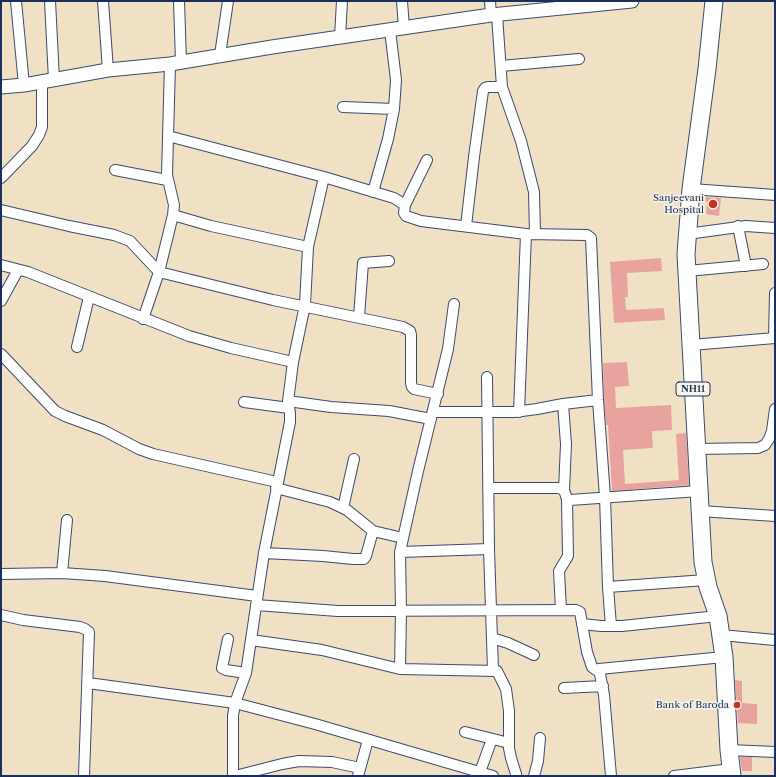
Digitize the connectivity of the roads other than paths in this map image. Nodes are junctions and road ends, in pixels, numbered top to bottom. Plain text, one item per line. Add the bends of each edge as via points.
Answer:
1 (16, 1) edge
2 (50, 1) edge
3 (103, 1) edge
4 (179, 1) edge
5 (228, 1) edge
6 (342, 1) edge
7 (402, 1) edge
8 (490, 1) edge
9 (632, 1) edge
10 (714, 1) edge
11 (557, 5) edge
12 (494, 15) junction
13 (404, 28) junction
14 (390, 30) junction
15 (340, 37) junction
16 (220, 55) junction
17 (579, 59) dead end
18 (176, 63) junction
19 (501, 66) junction
20 (108, 70) junction
21 (48, 81) junction
22 (24, 85) junction
23 (1, 87) edge
24 (502, 87) junction
25 (343, 107) dead end
26 (394, 110) junction
27 (168, 136) junction
28 (427, 160) dead end
29 (114, 170) dead end
30 (324, 177) junction
31 (1, 178) edge
32 (167, 180) junction
33 (691, 189) junction
34 (372, 192) junction
35 (775, 196) edge
36 (405, 205) junction
37 (1, 210) edge
38 (173, 215) junction
39 (466, 226) junction
40 (738, 226) junction
41 (775, 228) edge
42 (530, 234) junction
43 (687, 234) junction
44 (308, 247) junction
45 (389, 261) dead end
46 (763, 264) dead end
47 (1, 265) edge
48 (746, 266) junction
49 (18, 270) junction
50 (687, 271) junction
51 (159, 272) junction
52 (775, 293) edge
53 (89, 297) junction
54 (1, 301) edge
55 (454, 304) dead end
56 (775, 304) edge
57 (305, 306) junction
58 (359, 317) junction
59 (143, 319) junction
60 (775, 338) edge
61 (691, 345) junction
62 (77, 347) dead end
63 (1, 354) edge
64 (292, 362) junction
65 (487, 377) dead end
66 (438, 394) junction
67 (598, 400) junction
68 (244, 402) dead end
69 (563, 404) junction
70 (289, 405) junction
71 (775, 409) edge
72 (487, 412) junction
73 (520, 412) junction
74 (432, 416) junction
75 (697, 449) junction
76 (354, 459) dead end
77 (276, 485) junction
78 (488, 488) junction
79 (699, 491) junction
80 (566, 494) junction
81 (605, 497) junction
82 (343, 508) junction
83 (700, 511) junction
84 (775, 516) edge
85 (68, 520) dead end
86 (373, 531) junction
87 (403, 538) junction
88 (489, 549) junction
89 (400, 552) junction
90 (264, 553) junction
91 (62, 573) junction
92 (1, 574) edge
93 (706, 580) junction
94 (608, 587) junction
95 (256, 600) junction
96 (561, 610) junction
97 (401, 611) junction
98 (491, 611) junction
99 (1, 615) edge
100 (718, 616) junction
101 (582, 624) junction
102 (611, 626) junction
103 (721, 635) junction
104 (492, 638) junction
105 (228, 639) dead end
106 (251, 640) junction
107 (775, 640) edge
108 (534, 655) dead end
109 (724, 657) junction
110 (400, 669) junction
111 (599, 669) junction
112 (493, 670) junction
113 (246, 673) junction
114 (88, 683) junction
115 (603, 686) junction
116 (564, 688) dead end
117 (235, 703) junction
118 (465, 732) dead end
119 (540, 738) dead end
120 (492, 739) junction
121 (368, 740) junction
122 (509, 743) junction
123 (729, 750) junction
124 (775, 752) edge
125 (359, 772) edge
126 (480, 772) junction
127 (732, 773) edge
128 (84, 776) edge
129 (234, 776) edge
130 (492, 776) edge
131 (516, 776) edge
132 (534, 776) edge
133 (611, 776) edge
134 (674, 776) edge

1 - 22 street
2 - 21 street
3 - 20 street
4 - 18 street
5 - 16 street
6 - 15 street
7 - 13 street
8 - 12 street
9 - 11 street
10 - 33 highway, NH11
11 - 12 street
12 - 13 street
12 - 19 street
13 - 14 street
14 - 15 street
14 - 26 street via 396,80
15 - 16 street
16 - 18 street
17 - 19 street
18 - 20 street
18 - 27 street
19 - 24 street
20 - 21 street
21 - 22 street
21 - 31 street via 39,135
22 - 23 street
24 - 39 street via 488,87 483,91
24 - 42 street via 521,141 534,192
25 - 26 street
26 - 34 street
27 - 30 street
27 - 32 street
28 - 36 street
29 - 32 street
30 - 34 street
30 - 44 street
32 - 38 street via 174,205
33 - 35 street
33 - 43 highway, NH11
34 - 36 street via 394,198
36 - 39 street via 404,213 409,218
37 - 51 street via 114,235 130,241
38 - 44 street
38 - 51 street
39 - 42 street
40 - 41 street
40 - 43 street
40 - 48 street
42 - 67 street via 587,235 590,238
42 - 73 street
43 - 50 highway, NH11
44 - 57 street
45 - 58 street via 363,263
46 - 48 street
47 - 49 street
48 - 50 street
49 - 53 street
49 - 54 street
50 - 61 highway, NH11
51 - 57 street
51 - 59 street
52 - 56 street
53 - 59 street
53 - 62 street
55 - 66 street
56 - 60 street
57 - 58 street
57 - 64 street
58 - 66 street via 403,327 410,331 412,387 414,390
59 - 64 street via 189,336
60 - 61 street
61 - 75 highway, NH11
63 - 77 street via 55,411 65,416 103,430 154,454
64 - 70 street
65 - 72 street
66 - 74 street
67 - 69 street
67 - 81 street
68 - 70 street
69 - 73 street
69 - 80 street
70 - 74 street
70 - 77 street via 290,422
71 - 75 street via 772,431 765,445 758,448
72 - 73 street
72 - 74 street
72 - 78 street
74 - 87 street
75 - 79 highway, NH11
76 - 82 street
77 - 82 street
77 - 90 street
78 - 80 street via 559,488
78 - 88 street
79 - 81 street
79 - 83 highway, NH11
80 - 81 street via 570,500
80 - 96 street via 568,556 559,571
81 - 94 street
82 - 86 street
83 - 84 street
83 - 93 highway, NH11
85 - 91 street
86 - 87 street
86 - 90 street via 364,559
87 - 89 street
88 - 89 street
88 - 98 street
89 - 97 street
90 - 95 street
91 - 92 street
91 - 95 street via 105,576
93 - 94 street
93 - 100 highway, NH11
94 - 102 street
95 - 97 street via 338,611
95 - 106 street
96 - 98 street
96 - 101 street via 580,612
97 - 98 street
97 - 110 street
98 - 104 street
99 - 114 street via 85,629 89,632
100 - 102 street
100 - 103 highway, NH11
101 - 102 street
101 - 111 street via 592,667
103 - 107 street
103 - 109 highway, NH11
104 - 108 street
104 - 112 street
105 - 113 street via 222,668
106 - 110 street via 322,650
106 - 113 street
109 - 111 street
109 - 123 highway, NH11
110 - 112 street
111 - 115 street
112 - 122 street via 500,675 506,689
113 - 117 street
114 - 117 street
114 - 128 street
115 - 116 street
115 - 133 street
117 - 121 street
117 - 129 street via 232,740
118 - 120 street
119 - 132 street
120 - 122 street
120 - 126 street
121 - 125 street
121 - 126 street
122 - 131 street via 510,758
123 - 124 street
123 - 127 highway, NH11
125 - 129 street via 332,762 299,761
126 - 130 street
127 - 134 street

